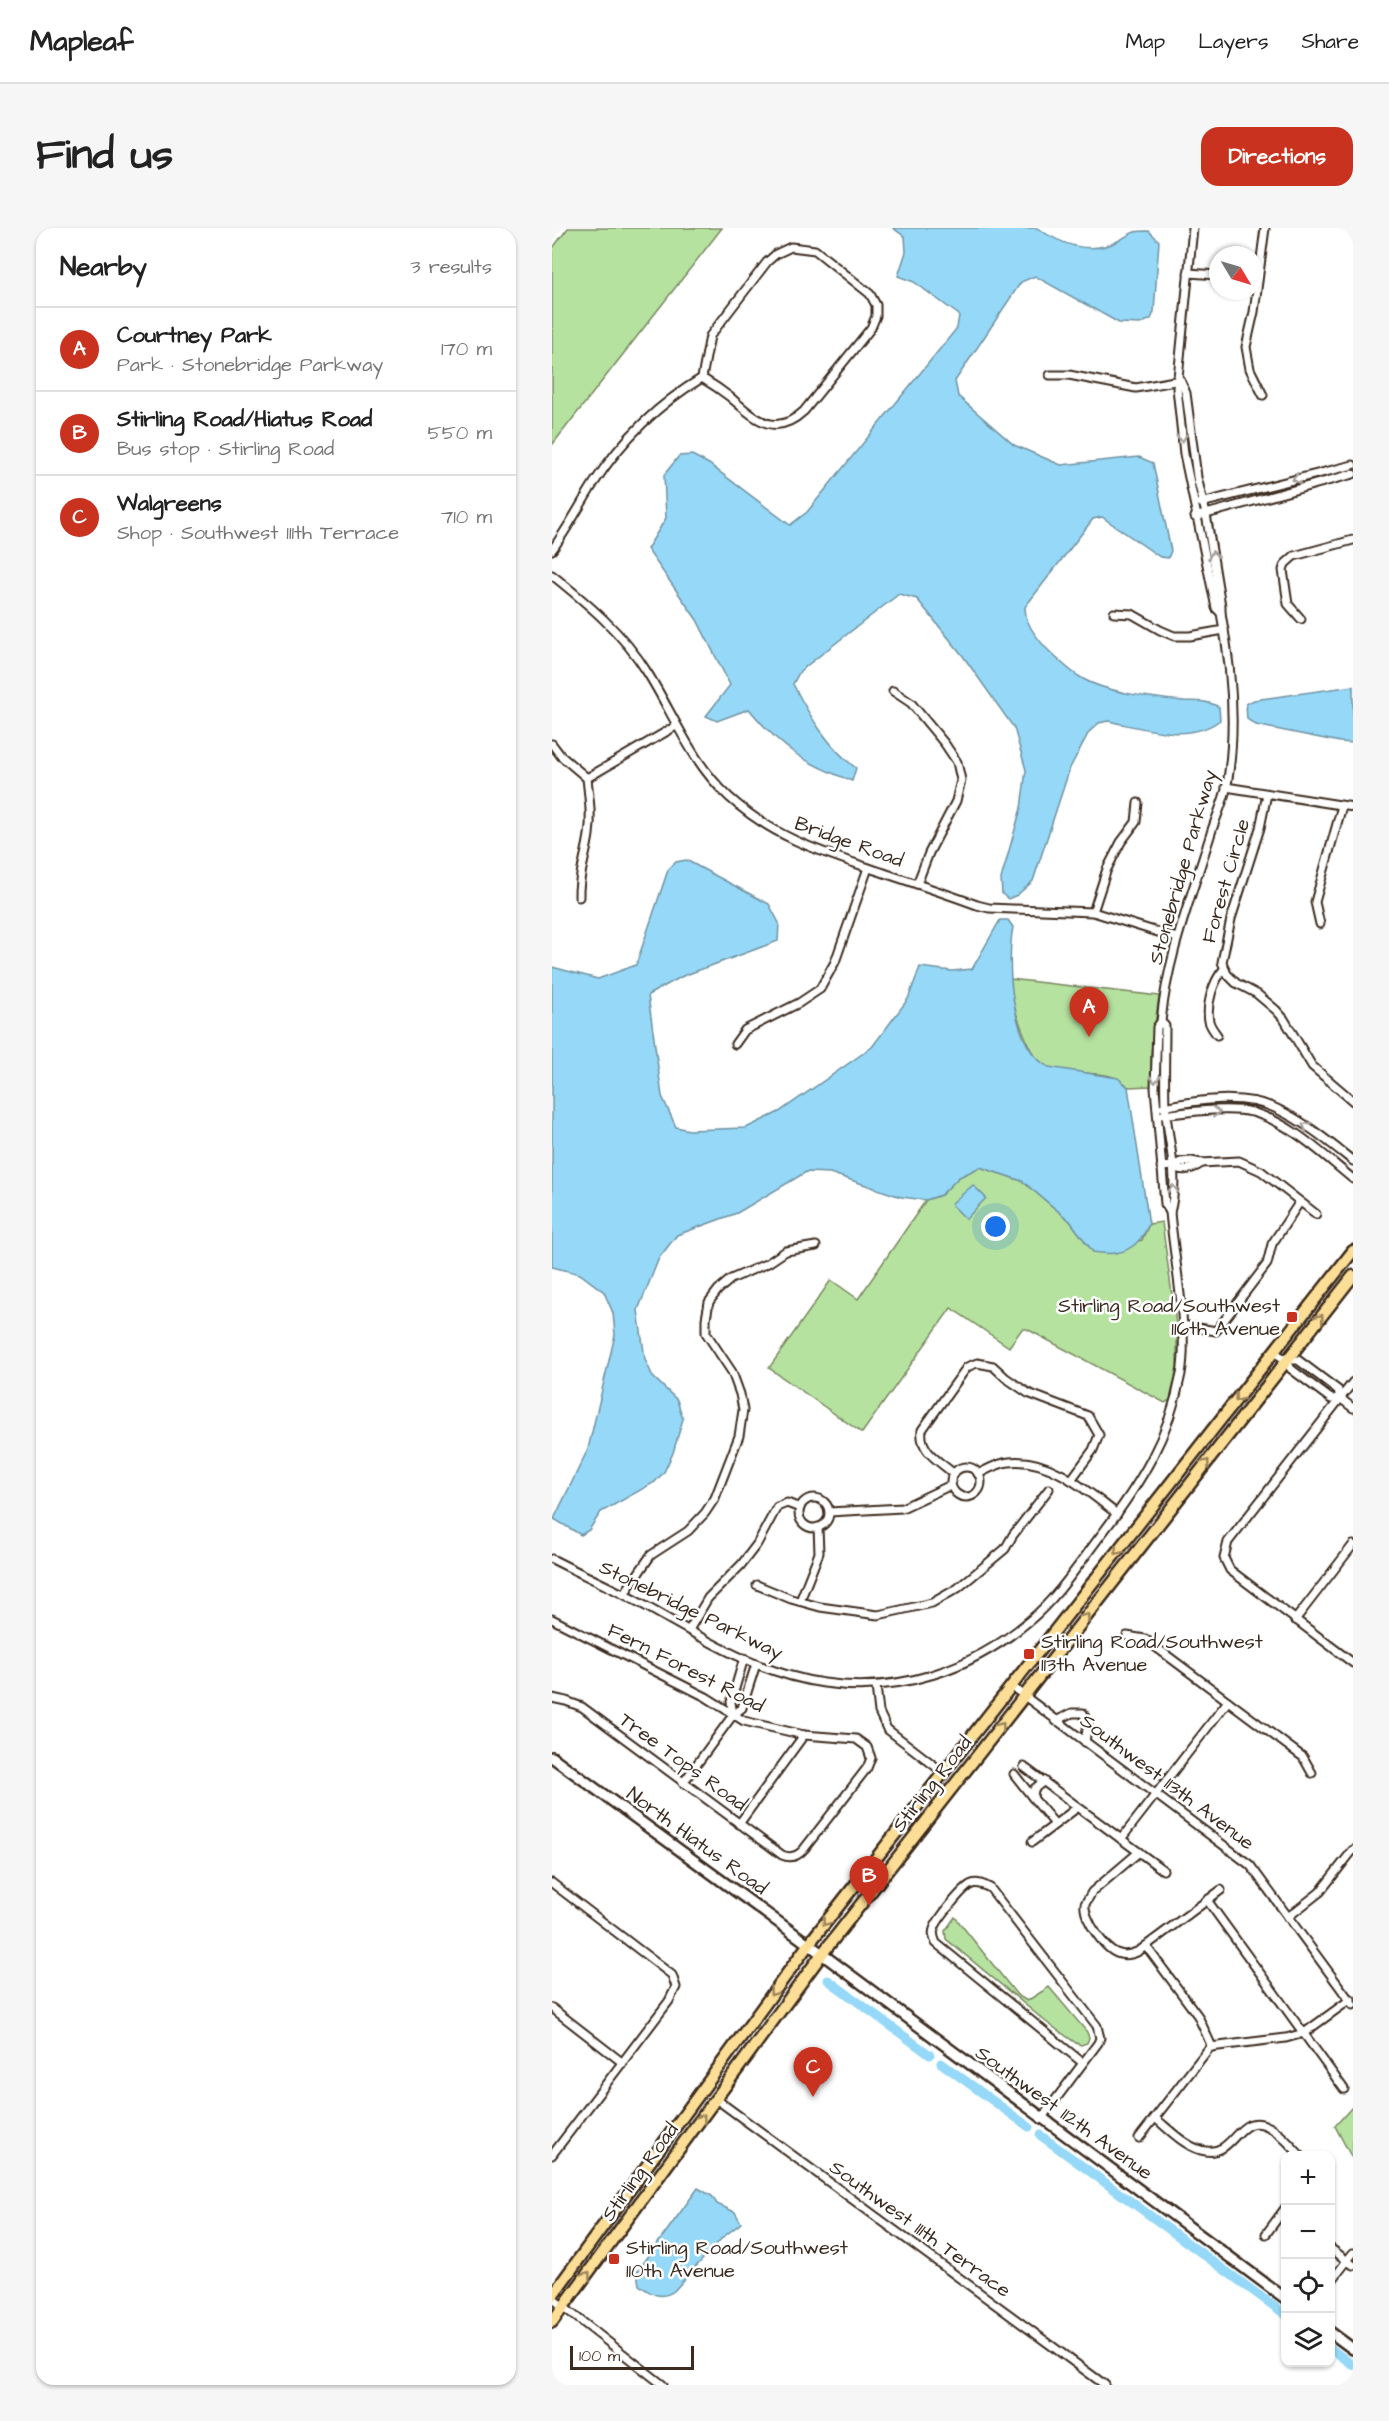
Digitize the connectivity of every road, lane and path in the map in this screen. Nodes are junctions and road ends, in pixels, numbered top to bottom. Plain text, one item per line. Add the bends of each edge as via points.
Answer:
1 (1193, 228) edge
2 (1265, 228) edge
3 (1262, 246) edge
4 (1188, 273) junction
5 (1209, 274) edge
6 (1255, 300) edge
7 (1050, 375) dead end
8 (702, 378) junction
9 (1180, 380) junction
10 (1263, 395) dead end
11 (1353, 465) edge
12 (1353, 474) edge
13 (1203, 503) junction
14 (1193, 506) junction
15 (1206, 514) junction
16 (1195, 517) junction
17 (1353, 540) edge
18 (552, 550) edge
19 (552, 575) edge
20 (1114, 613) dead end
21 (1221, 613) junction
22 (1301, 619) dead end
23 (1224, 630) junction
24 (893, 691) dead end
25 (676, 726) junction
26 (552, 744) edge
27 (587, 778) junction
28 (1226, 787) junction
29 (1267, 794) junction
30 (1138, 803) dead end
31 (1342, 806) junction
32 (1353, 807) edge
33 (868, 868) junction
34 (917, 884) junction
35 (579, 897) dead end
36 (1093, 912) junction
37 (1320, 924) dead end
38 (1177, 938) junction
39 (1224, 969) junction
40 (1161, 1022) junction
41 (1216, 1035) dead end
42 (735, 1044) dead end
43 (1352, 1099) edge
44 (1165, 1106) junction
45 (1157, 1112) junction
46 (1166, 1115) junction
47 (1353, 1161) edge
48 (1173, 1166) junction
49 (1161, 1167) junction
50 (1353, 1179) edge
51 (1299, 1203) junction
52 (1170, 1212) junction
53 (1316, 1214) dead end
54 (816, 1246) dead end
55 (1353, 1251) edge
56 (1353, 1276) edge
57 (1182, 1325) junction
58 (1274, 1352) junction
59 (1286, 1360) junction
60 (1353, 1382) edge
61 (1340, 1398) junction
62 (1353, 1408) edge
63 (953, 1473) junction
64 (978, 1474) junction
65 (1071, 1480) junction
66 (951, 1485) junction
67 (1050, 1489) dead end
68 (800, 1508) junction
69 (829, 1512) junction
70 (1117, 1514) junction
71 (818, 1527) junction
72 (1353, 1545) edge
73 (552, 1559) edge
74 (757, 1586) dead end
75 (624, 1594) junction
76 (800, 1601) junction
77 (552, 1618) edge
78 (1295, 1620) junction
79 (689, 1630) junction
80 (1127, 1636) dead end
81 (744, 1658) junction
82 (1353, 1662) edge
83 (756, 1664) junction
84 (876, 1686) junction
85 (1011, 1686) junction
86 (1024, 1696) junction
87 (552, 1698) edge
88 (1228, 1701) junction
89 (733, 1715) junction
90 (1056, 1721) junction
91 (804, 1735) junction
92 (1085, 1742) junction
93 (552, 1757) edge
94 (1024, 1767) dead end
95 (944, 1773) junction
96 (1312, 1773) dead end
97 (1014, 1774) dead end
98 (1044, 1781) junction
99 (683, 1783) junction
100 (1155, 1794) junction
101 (1033, 1798) junction
102 (1078, 1807) junction
103 (739, 1824) junction
104 (1055, 1824) junction
105 (1121, 1839) junction
106 (1032, 1842) dead end
107 (1353, 1850) edge
108 (1140, 1852) junction
109 (792, 1857) joint
110 (1163, 1870) dead end
111 (552, 1883) edge
112 (1221, 1890) dead end
113 (1207, 1900) junction
114 (1288, 1917) junction
115 (808, 1945) junction
116 (1146, 1946) junction
117 (822, 1954) junction
118 (1352, 2001) edge
119 (552, 2008) edge
120 (1304, 2033) junction
121 (1211, 2047) junction
122 (623, 2062) junction
123 (1083, 2063) junction
124 (1344, 2089) dead end
125 (716, 2099) junction
126 (1155, 2118) junction
127 (1041, 2119) junction
128 (1139, 2138) dead end
129 (1295, 2151) edge
130 (552, 2155) edge
131 (1281, 2215) edge
132 (1266, 2234) dead end
133 (1335, 2252) edge
134 (1353, 2253) edge
135 (1350, 2263) edge
136 (1335, 2278) edge
137 (1281, 2295) edge
138 (552, 2297) edge
139 (564, 2306) junction
140 (552, 2322) edge
141 (1335, 2336) edge
142 (1353, 2349) edge
143 (663, 2385) edge
144 (1105, 2385) edge

1 - 4 street, Stonebridge Parkway
2 - 3 street
4 - 5 street
4 - 9 street, Stonebridge Parkway
6 - 10 street via 1246,347 1250,369
7 - 9 street via 1136,388
8 - 8 street via 707,346 715,328 767,262 791,247 815,250 870,294 876,305 871,328 795,420 766,424
8 - 18 street via 653,413 629,437 594,483
9 - 13 street, Stonebridge Parkway via 1186,393
9 -> 14 street, Stonebridge Parkway via 1180,419
11 -> 13 street
12 - 15 street
13 - 14 street
13 - 15 street, Stonebridge Parkway
14 - 16 street, Stonebridge Parkway
15 - 16 street
21 -> 15 street, Stonebridge Parkway
16 - 21 street, Stonebridge Parkway via 1216,608
17 - 22 street via 1294,556 1285,564 1288,603
19 - 25 street, Bridge Road via 600,615 633,652
20 - 23 street via 1132,614 1174,636
21 - 23 street, Stonebridge Parkway
23 - 28 street, Stonebridge Parkway via 1233,695
24 - 34 street via 911,703 951,752 961,780 956,801
25 - 27 street
25 - 33 street, Bridge Road via 698,763 766,826 801,845
26 - 27 street
27 - 35 street via 592,813 578,882
28 - 29 street
28 - 38 street, Stonebridge Parkway
29 - 31 street
29 - 39 street, Forest Circle via 1222,955
30 - 36 street via 1136,822 1107,869
31 - 32 street
31 - 37 street via 1315,902
33 - 34 street, Bridge Road
33 - 42 street via 836,962 820,989 745,1030
34 - 36 street, Bridge Road via 989,908
36 - 38 street, Bridge Road
38 - 40 street, Stonebridge Parkway
39 - 41 street via 1214,984 1209,1010 1209,1022
39 - 43 street, Forest Circle via 1236,983 1276,1010 1312,1066
40 - 44 street, Stonebridge Parkway via 1165,1026
40 -> 45 street, Stonebridge Parkway via 1155,1053
44 - 45 street
44 - 46 street, Stonebridge Parkway
47 -> 44 street via 1317,1132 1275,1108 1233,1100
45 - 46 street
45 - 49 street, Stonebridge Parkway
46 - 48 street, Stonebridge Parkway
46 -> 50 street via 1250,1112 1303,1138
48 - 49 street
48 - 51 street via 1181,1170 1194,1169 1202,1163 1239,1161 1261,1171
52 -> 48 street, Stonebridge Parkway
49 - 52 street, Stonebridge Parkway via 1165,1204
51 - 53 street
51 - 57 street via 1272,1244 1267,1264 1216,1331
52 - 57 street, Stonebridge Parkway
54 - 75 street via 786,1251 731,1279 709,1302 706,1333 732,1372 740,1394 743,1410 739,1436 715,1498 705,1513 688,1531 651,1555
55 - 58 main road, Stirling Road
59 -> 56 main road, Stirling Road
57 - 70 street, Stonebridge Parkway via 1181,1371 1174,1406 1141,1480
58 - 59 street
58 -> 85 main road, Stirling Road
59 - 61 street via 1291,1369 1331,1399
59 - 61 street via 1298,1360 1338,1390
86 -> 59 main road, Stirling Road
60 - 61 street
61 - 62 street
61 - 78 street via 1228,1542 1224,1553 1230,1570
63 - 64 street via 966,1467
63 - 65 street via 925,1449 922,1430 967,1367 977,1363 993,1365 1028,1393 1088,1416 1100,1435
63 - 66 street
64 - 65 street via 1011,1461 1042,1467
64 - 66 street via 980,1487 969,1497 959,1496
65 - 70 street
66 - 69 street via 902,1508
67 - 76 street via 1005,1549 933,1603 878,1615
68 - 69 street via 806,1500 815,1498 824,1501
68 - 71 street via 802,1522
68 - 79 street via 783,1503 777,1506 749,1555 708,1598
69 - 71 street via 825,1523
70 - 84 street, Stonebridge Parkway via 1059,1590 1029,1621 962,1664 919,1680
71 - 76 street via 819,1553
72 - 78 street
73 - 75 street, Stonebridge Parkway
74 - 76 street
75 - 79 street, Stonebridge Parkway
77 - 89 street, Fern Forest Road via 706,1697
78 - 82 street
79 - 81 street, Stonebridge Parkway
80 - 88 street via 1145,1640
81 - 83 street, Stonebridge Parkway
81 - 89 street via 731,1702
83 - 84 street, Stonebridge Parkway via 824,1683
83 - 89 street via 742,1708
84 - 95 street via 879,1712 887,1729
85 - 86 street, Southwest 113th Avenue
85 - 95 main road, Stirling Road
86 - 90 street, Southwest 113th Avenue
117 -> 86 main road, Stirling Road
87 - 99 street, Tree Tops Road via 582,1707
88 - 96 street via 1303,1757
88 - 100 street
89 - 91 street, Fern Forest Road via 760,1726
89 - 99 street
90 - 92 street, Southwest 113th Avenue
90 - 92 street via 1072,1713 1083,1713 1088,1723
91 - 103 street
91 - 109 street, Fern Forest Road via 856,1739 867,1747 871,1758 804,1849
92 - 100 street, Southwest 113th Avenue
93 - 115 street, North Hiatus Road
94 - 98 street
95 -> 115 main road, Stirling Road
97 - 101 street
98 - 101 street via 1034,1789
98 - 102 street
99 - 103 street, Tree Tops Road
100 - 105 street
100 - 114 street, Southwest 113th Avenue via 1250,1865
101 - 104 street
102 - 104 street
102 - 105 street
103 - 109 street, Tree Tops Road via 782,1855
104 - 106 street
105 - 108 street
107 - 114 street via 1320,1892
108 - 110 street
108 - 116 street via 1092,1892 1084,1909 1088,1922 1109,1948 1121,1955
111 - 122 street via 672,1975 676,1987 669,2001
112 - 113 street
113 - 116 street
113 - 120 street
114 - 118 street, Southwest 113th Avenue
115 - 117 street, North Hiatus Road
115 -> 138 main road, Stirling Road
116 - 121 street via 1198,2016
117 - 125 main road, Stirling Road
117 - 127 street, Southwest 112th Avenue
118 - 120 street
119 - 122 street
120 - 121 street
120 - 124 street
121 - 126 street
122 - 130 street
123 - 123 street via 939,1947 934,1937 936,1925 972,1884 994,1892 1097,2026 1100,2038
123 - 127 street
139 -> 125 main road, Stirling Road
125 - 144 street, Southwest 111th Terrace
126 - 128 street
126 - 129 street via 1203,2151 1225,2148 1248,2124 1261,2123 1272,2128
127 - 137 street, Southwest 112th Avenue
131 - 132 street
133 - 135 street
134 - 135 street
135 - 136 street
138 - 139 street
139 - 140 main road, Stirling Road
139 - 143 street
141 - 142 street

